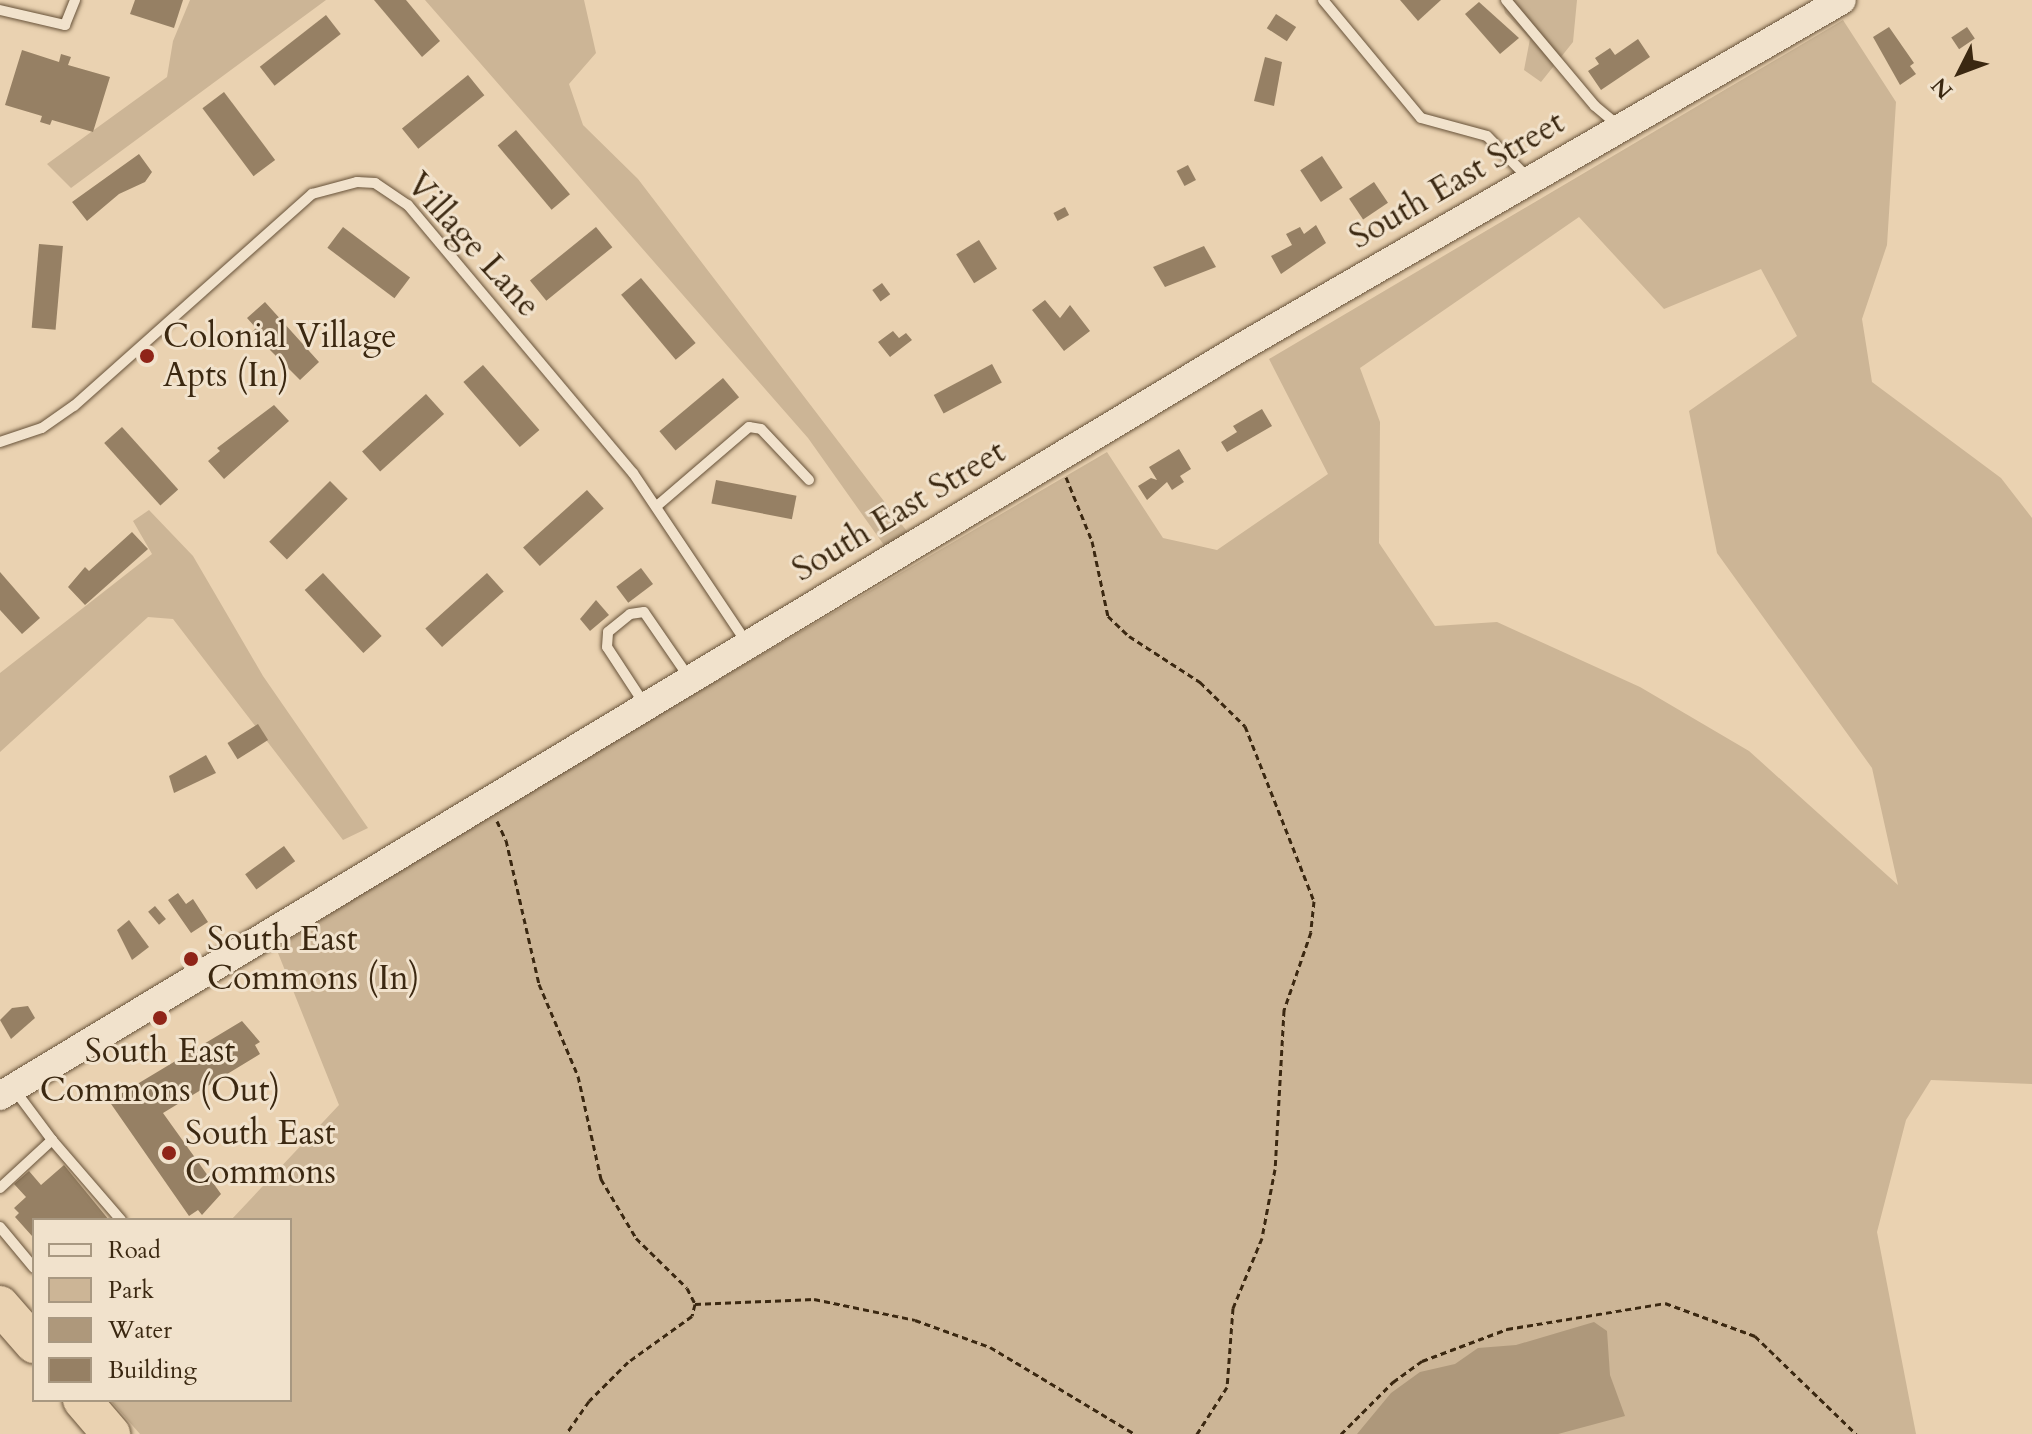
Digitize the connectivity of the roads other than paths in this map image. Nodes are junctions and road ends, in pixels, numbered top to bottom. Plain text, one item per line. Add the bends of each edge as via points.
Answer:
1 (75, 0) edge
2 (1323, 0) edge
3 (1506, 0) edge
4 (1842, 0) edge
5 (0, 10) edge
6 (1621, 127) junction
7 (1529, 180) junction
8 (0, 442) edge
9 (809, 480) dead end
10 (658, 505) junction
11 (748, 644) junction
12 (690, 680) junction
13 (646, 707) junction
14 (6, 1092) edge
15 (52, 1140) junction
16 (0, 1188) edge
17 (119, 1218) edge
18 (0, 1227) edge
19 (32, 1266) edge
20 (0, 1305) edge
21 (32, 1342) edge
22 (84, 1402) edge
23 (111, 1434) edge

1 - 5 lane via 65,25
2 - 7 lane via 1421,118 1487,136
3 - 6 lane via 1595,106
4 - 6 main road, South East Street
6 - 7 main road, South East Street
7 - 11 main road, South East Street
8 - 10 lane, Village Lane via 42,428 74,406 312,194 369,182 408,205
9 - 10 lane via 761,429 749,427
10 - 11 lane, Village Lane
11 - 12 main road, South East Street
12 - 13 main road, South East Street
12 - 13 lane via 644,612 630,614 608,632 607,647
13 - 14 main road, South East Street
14 - 15 lane
15 - 16 lane
15 - 17 lane
18 - 19 lane
20 - 21 highway
22 - 23 highway

